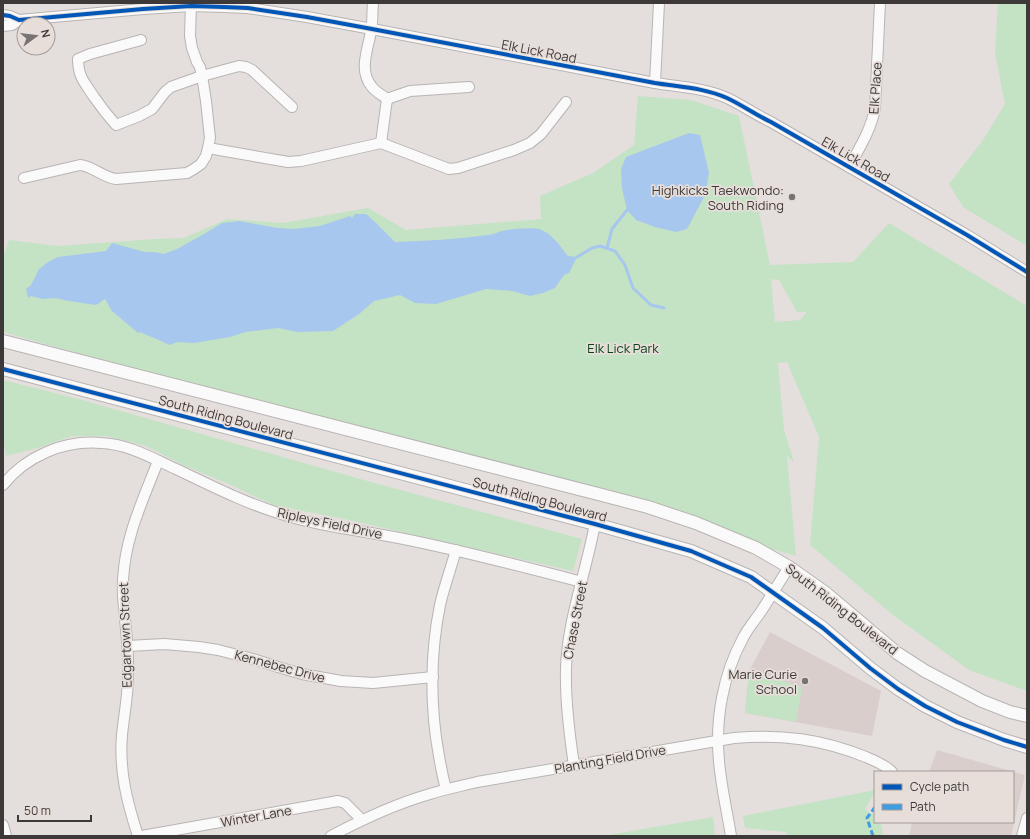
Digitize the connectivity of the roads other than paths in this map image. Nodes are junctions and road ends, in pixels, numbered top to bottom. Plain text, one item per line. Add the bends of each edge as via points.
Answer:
1 (373, 3) edge
2 (659, 3) edge
3 (880, 3) edge
4 (191, 5) edge
5 (248, 6) edge
6 (3, 15) edge
7 (56, 17) edge
8 (16, 19) edge
9 (16, 22) edge
10 (3, 26) edge
11 (372, 29) junction
12 (141, 40) dead end
13 (202, 76) junction
14 (656, 83) junction
15 (469, 87) dead end
16 (387, 99) junction
17 (566, 102) dead end
18 (292, 107) dead end
19 (381, 143) junction
20 (208, 148) junction
21 (849, 167) junction
22 (24, 178) dead end
23 (1027, 272) edge
24 (3, 341) edge
25 (3, 369) edge
26 (158, 461) junction
27 (3, 485) edge
28 (596, 524) junction
29 (456, 550) junction
30 (790, 566) junction
31 (582, 582) junction
32 (773, 593) junction
33 (128, 646) junction
34 (433, 677) junction
35 (1027, 716) edge
36 (718, 740) junction
37 (1027, 748) edge
38 (574, 765) junction
39 (891, 771) edge
40 (446, 789) junction
41 (1027, 818) edge
42 (362, 820) junction
43 (3, 825) edge
44 (6, 836) edge
45 (138, 836) edge
46 (142, 836) edge
47 (331, 836) edge
48 (731, 836) edge
49 (1022, 836) edge

1 - 11 street
2 - 14 street
3 - 21 street, Elk Place via 873,120
4 - 5 street, Elk Lick Road
4 - 7 street, Elk Lick Road
4 - 13 street via 190,36
5 - 11 street, Elk Lick Road
6 - 8 street, Elk Lick Road
9 - 10 street, Elk Lick Road
11 - 14 street, Elk Lick Road
11 - 16 street via 365,60 366,78 373,88
12 - 13 street via 78,59 78,68 84,83 116,125 152,109 171,88
13 - 18 street via 234,67 246,67
13 - 20 street via 210,138
14 - 21 street, Elk Lick Road via 705,90 727,98
15 - 16 street via 410,91
16 - 19 street
17 - 19 street via 541,134 530,143 458,168 449,169
19 - 20 street via 288,162
20 - 22 street via 201,164 187,173 116,180 80,165
21 - 23 street, Elk Lick Road
24 - 30 street, South Riding Boulevard via 648,507 696,522
25 - 28 street, South Riding Boulevard
26 - 27 street, Ripleys Field Drive via 122,446 77,443 54,449 33,459
26 - 29 street, Ripleys Field Drive via 256,506 288,516
26 - 33 street, Edgartown Street via 133,525 125,556 123,596
28 - 31 street, Chase Street
28 - 32 street, South Riding Boulevard via 691,551 751,577
29 - 31 street, Ripleys Field Drive
29 - 34 street via 440,605
30 - 32 street
30 - 35 street, South Riding Boulevard via 897,653 925,671 982,701
31 - 38 street, Chase Street via 572,618 566,666 565,690
32 - 36 street via 744,636 731,664 718,718
32 - 37 street, South Riding Boulevard via 823,628 898,689 925,706 957,722
33 - 34 street, Kennebec Drive via 164,644 212,649 302,674 341,681 373,683
33 - 45 street, Edgartown Street via 122,766 127,798
34 - 40 street via 436,740
36 - 38 street, Planting Field Drive
36 - 39 street, Planting Field Drive via 758,736 806,740 853,752
36 - 48 street
38 - 40 street, Planting Field Drive
40 - 42 street, Planting Field Drive via 407,801
41 - 49 street
42 - 46 street, Winter Lane via 345,803 338,801
42 - 47 street, Planting Field Drive
43 - 44 street

